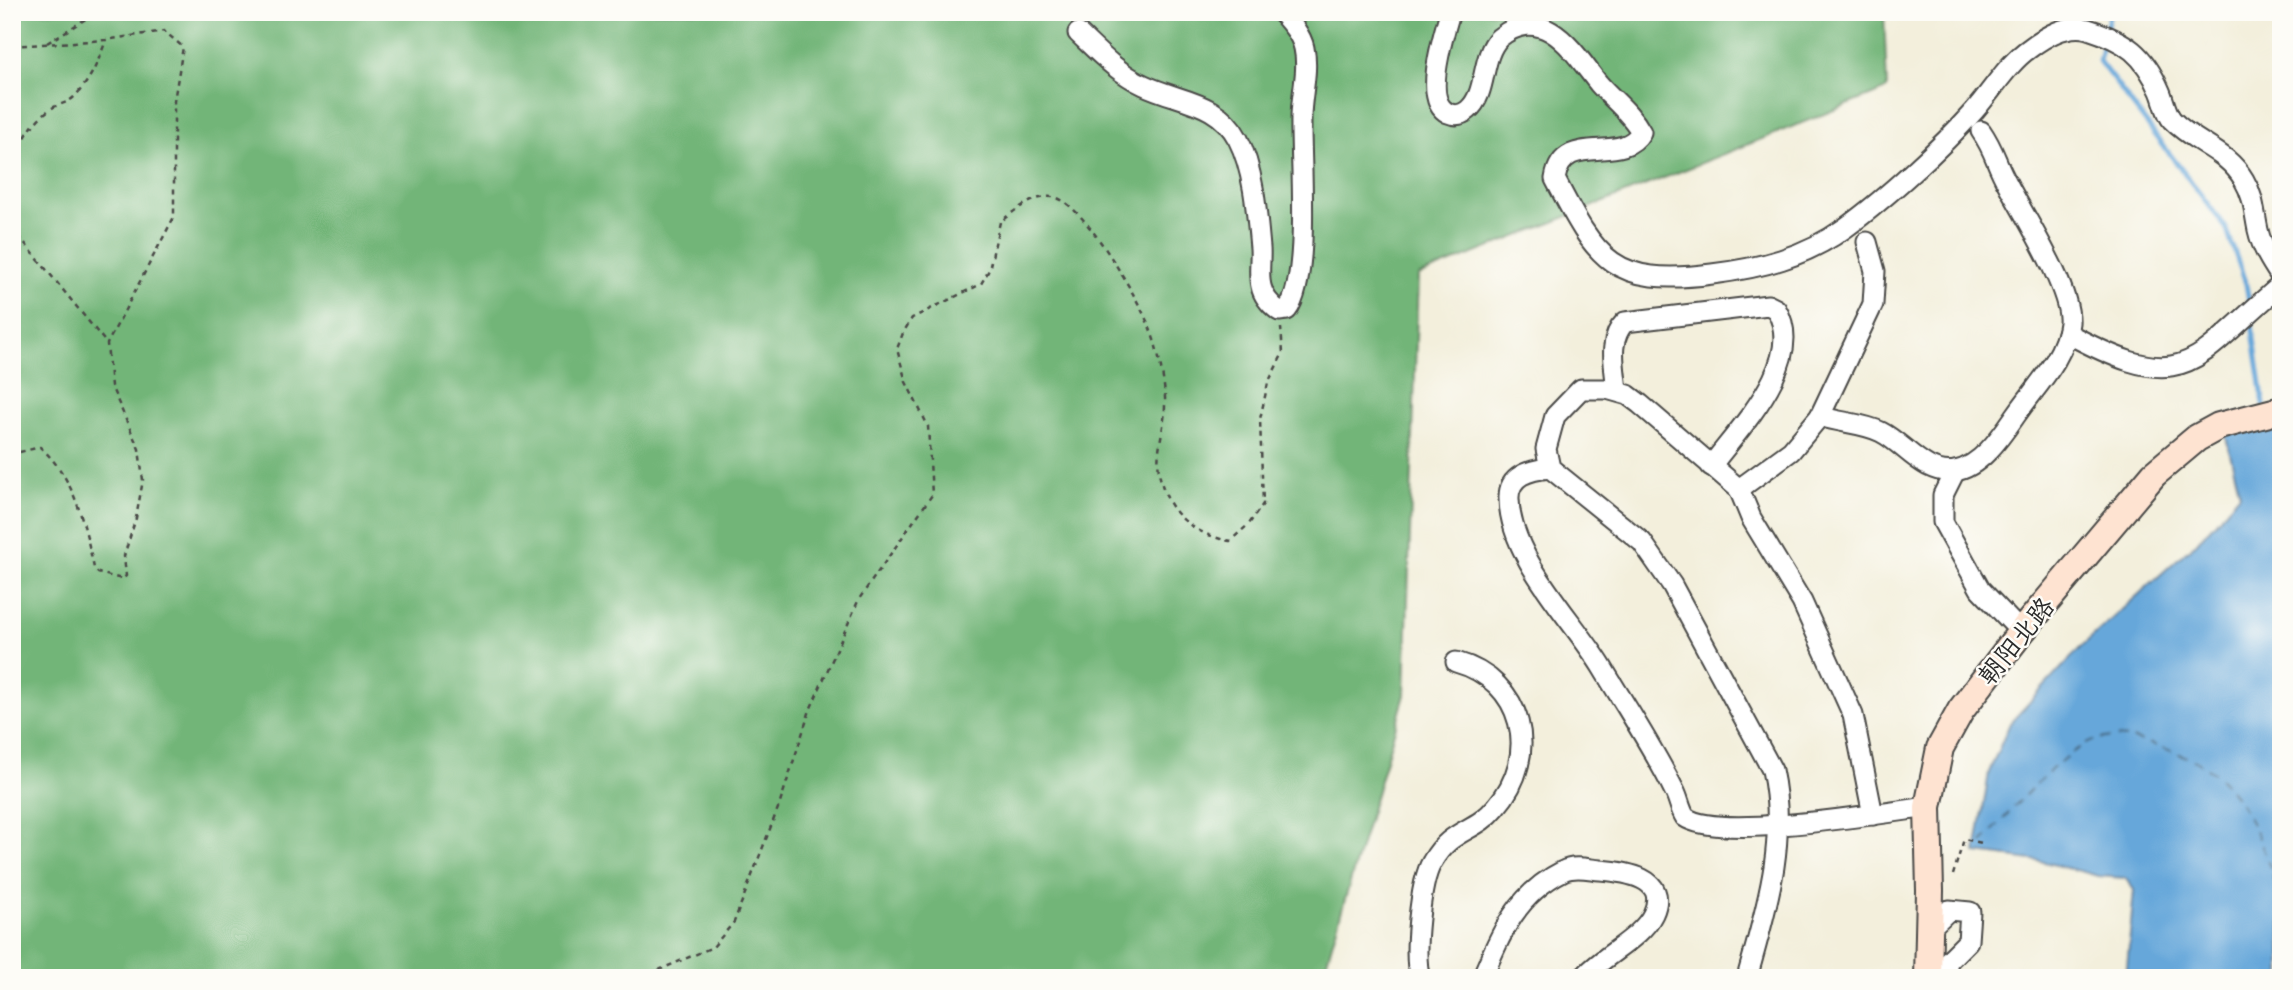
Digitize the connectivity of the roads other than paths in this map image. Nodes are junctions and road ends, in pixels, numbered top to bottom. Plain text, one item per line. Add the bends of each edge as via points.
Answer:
1 (1281, 12) edge
2 (1450, 12) edge
3 (1078, 33) dead end
4 (1981, 131) dead end
5 (1867, 242) dead end
6 (2278, 284) edge
7 (2067, 333) junction
8 (1617, 391) junction
9 (2281, 410) edge
10 (1820, 416) junction
11 (1711, 466) junction
12 (1550, 468) junction
13 (1955, 471) junction
14 (1739, 489) junction
15 (2021, 632) junction
16 (1456, 662) dead end
17 (1928, 807) junction
18 (1873, 815) junction
19 (1776, 827) junction
20 (1929, 929) junction
21 (1420, 978) edge
22 (1482, 978) edge
23 (1583, 978) edge
24 (1747, 978) edge
25 (1928, 978) edge
26 (1947, 978) edge

1 - 3 street via 1304,46 1306,67 1301,116 1301,253 1294,300 1287,310 1279,311 1261,286 1255,208 1239,141 1226,120 1208,106 1145,86 1115,69
2 - 6 street via 1437,55 1437,86 1445,112 1457,115 1467,111 1475,100 1486,57 1499,37 1528,22 1545,24 1563,34 1595,79 1635,120 1641,132 1636,141 1626,148 1587,148 1565,158 1555,179 1594,248 1611,264 1634,274 1686,278 1783,261 1836,234 1951,135 2027,49 2072,27 2120,42 2148,65 2170,117 2234,162 2255,204 2258,228
4 - 7 street via 1996,152 2006,181 2065,296
5 - 10 street via 1875,271 1873,304
6 - 7 street via 2207,353 2183,363 2149,367 2118,359
7 - 13 street via 2057,358 1997,441
8 - 11 street via 1640,404
8 - 11 street via 1613,345 1625,322 1768,305 1776,309 1782,327 1782,362
8 - 12 street via 1581,389 1564,404 1549,430
9 - 15 main road, 朝阳北路 via 2239,420 2197,438 2154,474
10 - 13 street via 1871,428 1895,440 1928,467
10 - 14 street via 1791,451
11 - 14 street
12 - 19 street via 1629,529 1672,585 1772,770 1778,802
12 - 19 street via 1520,475 1512,484 1512,517 1525,555 1601,665 1685,817 1697,823
13 - 15 street via 1943,495 1943,522 1980,589
14 - 18 street via 1751,518 1802,602 1853,715
15 - 17 main road, 朝阳北路 via 1961,710 1940,748
16 - 21 street via 1485,673 1517,710 1520,739 1510,786 1495,809 1445,841 1430,866 1417,964
17 - 18 street
17 - 20 main road, 朝阳北路
18 - 19 street
19 - 24 street via 1772,891
20 - 25 main road, 朝阳北路
20 - 26 street via 1949,910 1970,912 1968,941 1947,961
22 - 23 street via 1514,910 1566,869 1633,873 1645,879 1656,898 1651,917

